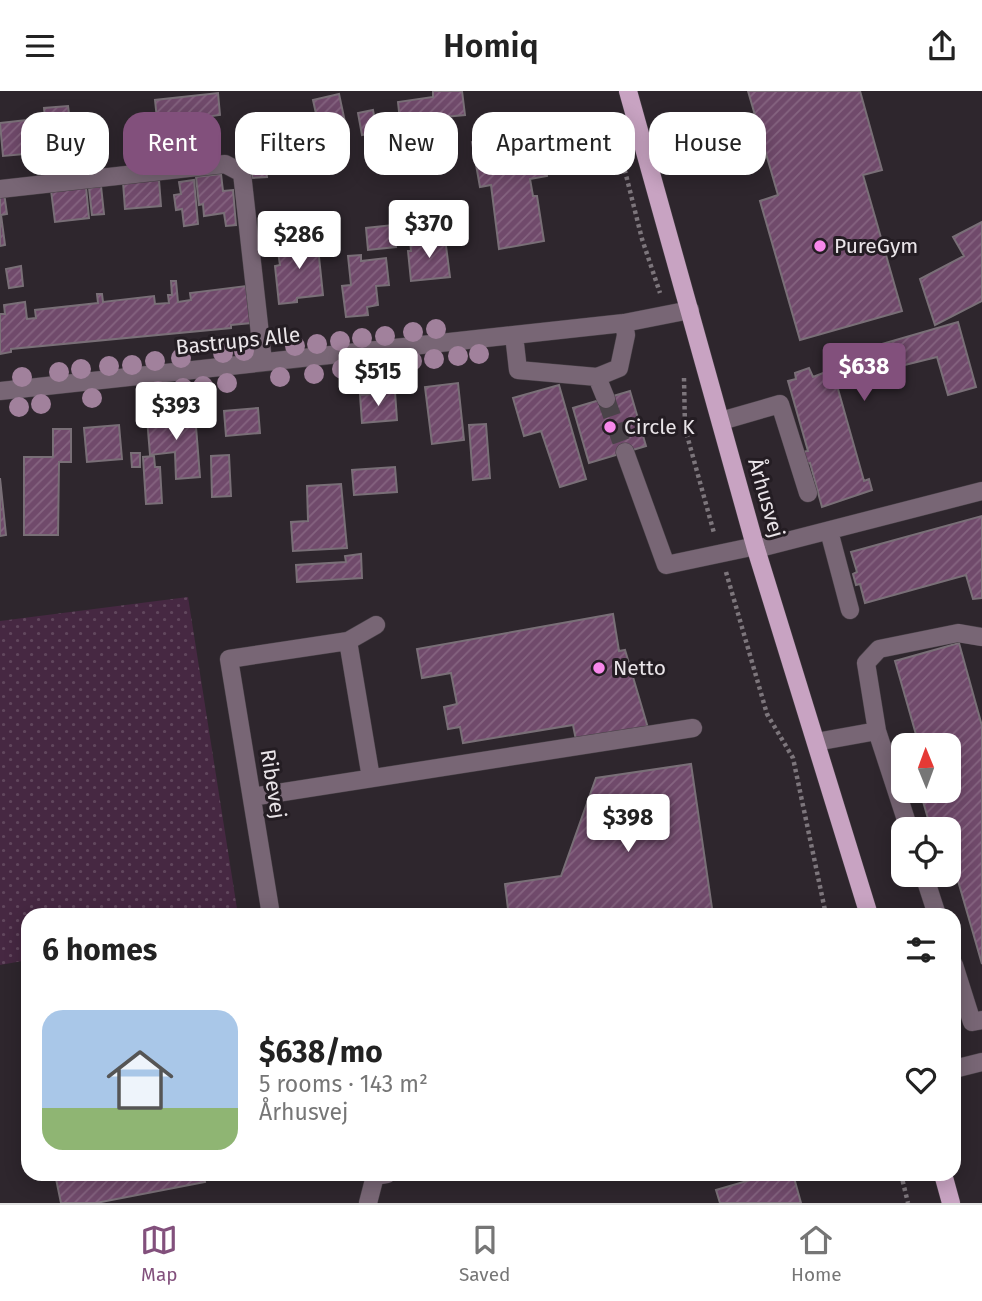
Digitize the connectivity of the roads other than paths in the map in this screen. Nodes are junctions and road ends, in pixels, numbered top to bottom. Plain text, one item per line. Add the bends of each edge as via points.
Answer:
1 (628, 91) edge
2 (0, 189) edge
3 (690, 310) junction
4 (624, 323) junction
5 (514, 335) junction
6 (262, 361) junction
7 (597, 377) junction
8 (0, 391) edge
9 (606, 398) tunnel mouth
10 (721, 421) junction
11 (625, 452) tunnel mouth
12 (982, 491) edge
13 (808, 493) dead end
14 (829, 531) junction
15 (756, 547) junction
16 (850, 610) dead end
17 (376, 625) dead end
18 (982, 637) edge
19 (348, 641) junction
20 (693, 729) dead end
21 (877, 731) junction
22 (816, 742) junction
23 (371, 778) junction
24 (252, 797) junction
25 (905, 817) edge
26 (928, 887) edge
27 (270, 908) edge
28 (867, 908) edge
29 (935, 908) edge
30 (961, 987) edge
31 (982, 1020) edge
32 (982, 1062) edge
33 (961, 1067) edge
34 (374, 1181) edge
35 (945, 1181) edge
36 (368, 1203) edge
37 (951, 1203) edge

1 - 3 main road, Århusvej
2 - 6 street via 225,164 242,173
3 - 4 street, Bastrups Alle
3 - 10 main road, Århusvej
4 - 5 street, Bastrups Alle
4 - 7 street via 619,368
5 - 6 street, Bastrups Alle
5 - 7 street via 518,370
6 - 8 street, Bastrups Alle
7 - 9 street
10 - 13 street via 780,404
10 - 15 main road, Århusvej
11 - 15 street via 666,565
12 - 14 street
14 - 15 street
14 - 16 street
15 - 22 main road, Århusvej
17 - 19 street
18 - 21 street via 958,633 879,649 866,663
19 - 23 street
19 - 24 street, Ribevej via 229,659
20 - 23 street
21 - 22 street
21 - 25 street
22 - 28 main road, Århusvej
23 - 24 street
24 - 27 street, Ribevej
26 - 29 street
30 - 31 street via 972,1022
32 - 33 street
34 - 36 street
35 - 37 main road

